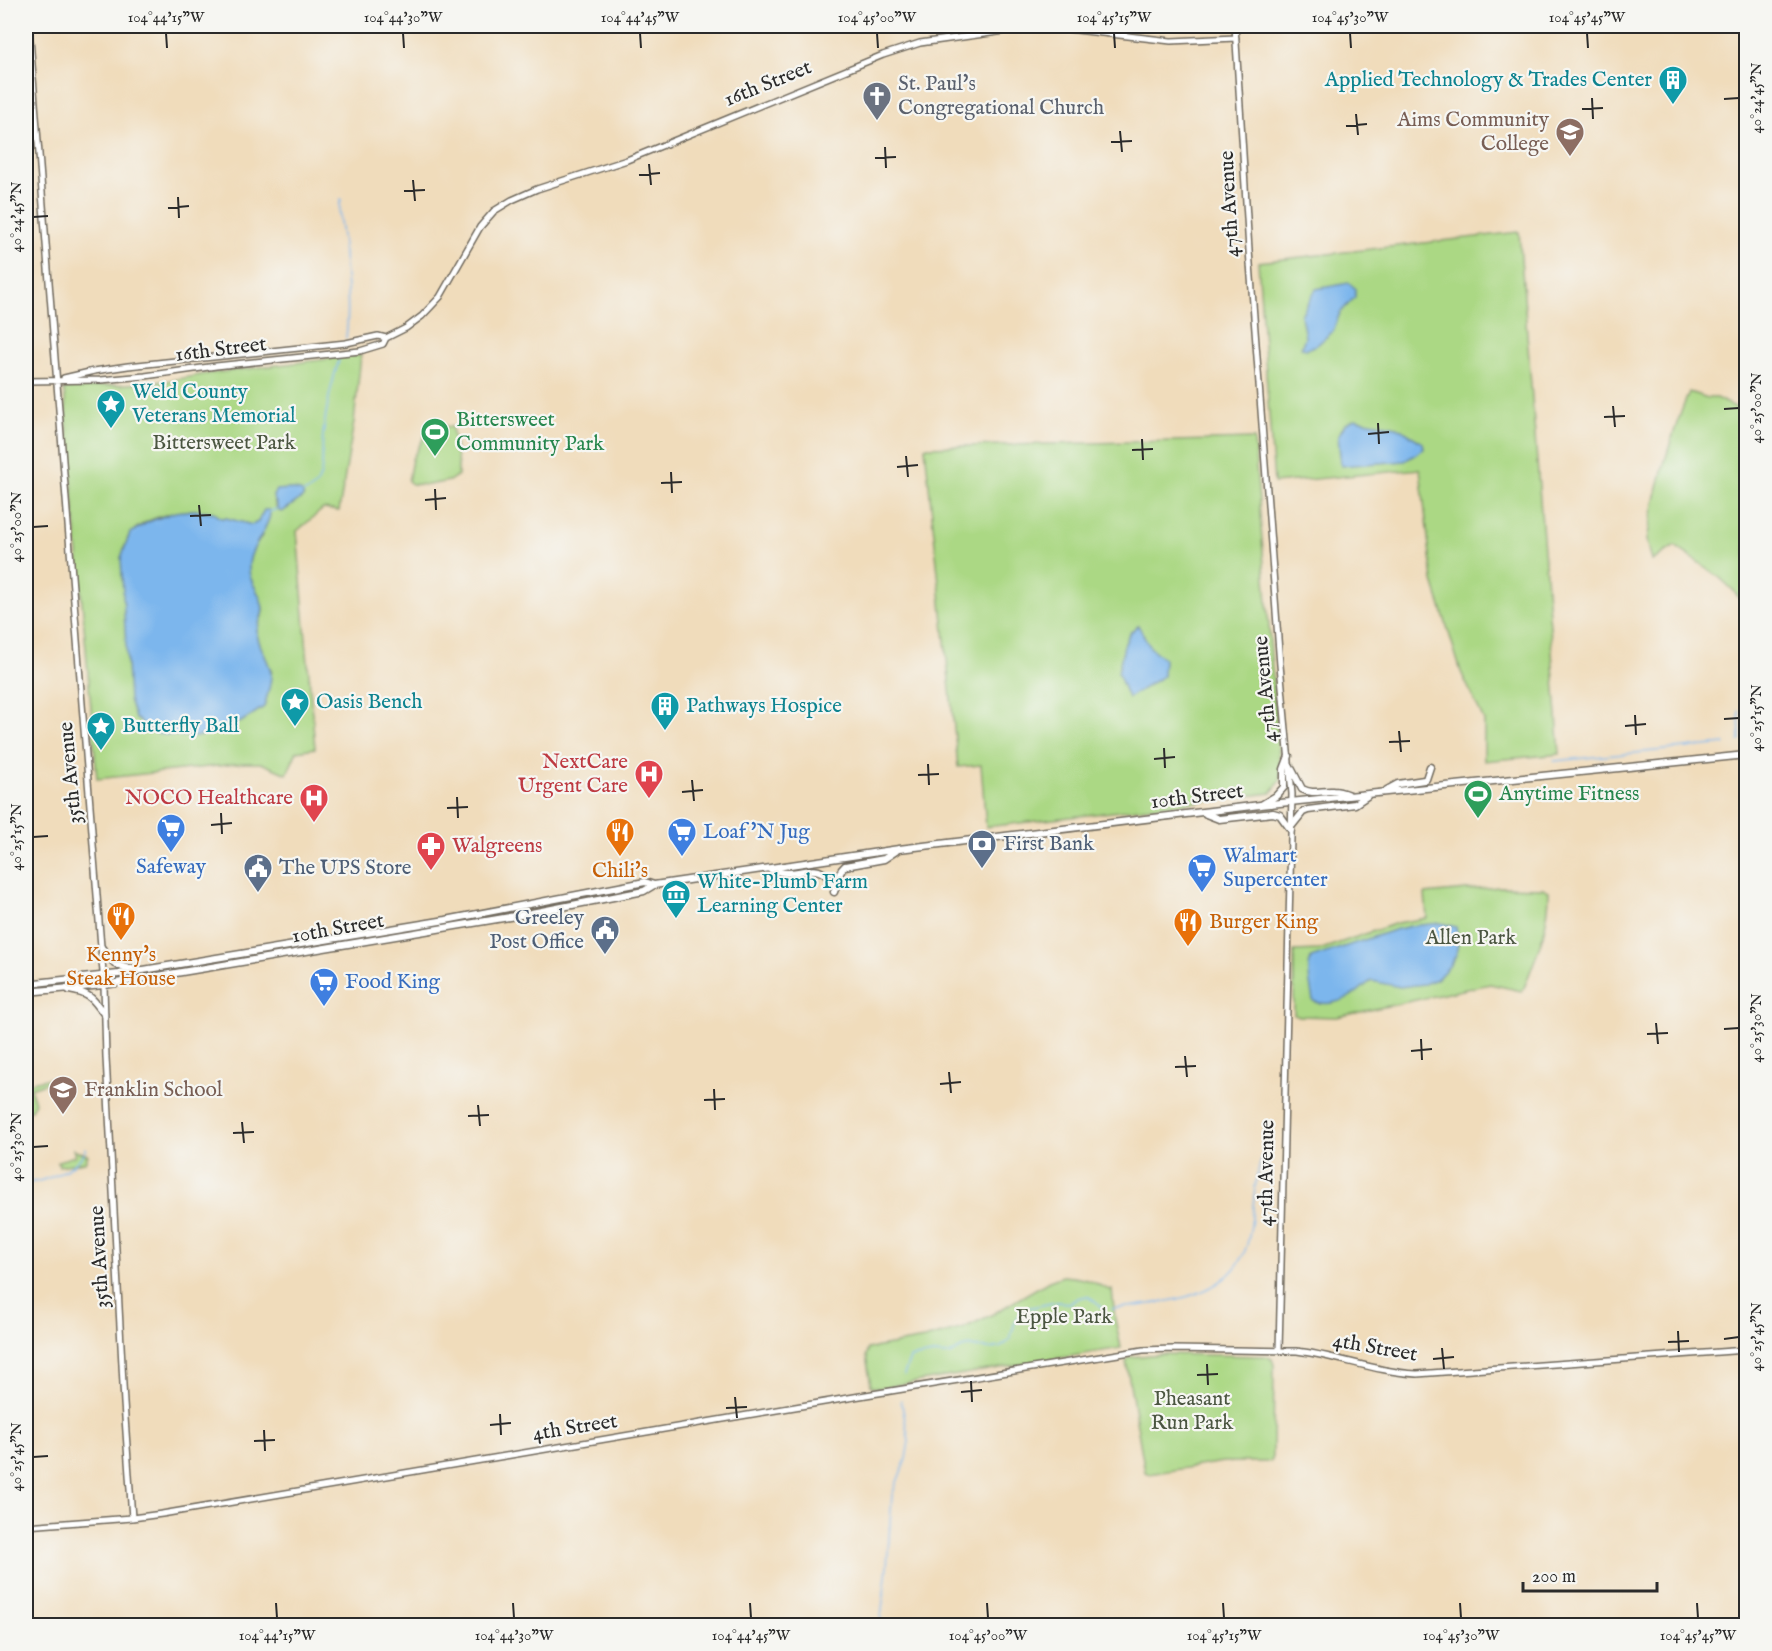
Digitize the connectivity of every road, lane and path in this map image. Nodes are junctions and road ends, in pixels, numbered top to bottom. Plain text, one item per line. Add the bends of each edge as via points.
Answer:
1 (29, 26) edge
2 (1235, 26) edge
3 (1236, 38) junction
4 (386, 338) junction
5 (56, 380) junction
6 (26, 381) edge
7 (1746, 755) edge
8 (1289, 756) junction
9 (1290, 766) junction
10 (1430, 767) dead end
11 (1384, 792) junction
12 (1370, 794) junction
13 (1352, 796) junction
14 (1292, 802) junction
15 (1260, 805) junction
16 (1203, 813) junction
17 (1291, 829) junction
18 (899, 849) junction
19 (765, 868) junction
20 (654, 885) junction
21 (101, 947) junction
22 (145, 970) junction
23 (103, 976) junction
24 (26, 984) edge
25 (104, 985) junction
26 (57, 989) junction
27 (26, 992) edge
28 (104, 1014) junction
29 (1746, 1350) edge
30 (1279, 1351) junction
31 (132, 1518) junction
32 (26, 1526) edge

1 - 5 main road, 35th Avenue
2 - 3 main road, 47th Avenue
3 - 4 main road, 16th Street via 1171,41 1027,27 897,50 627,160 512,200 494,211 480,227 440,297 410,326
3 - 8 main road, 47th Avenue
4 - 5 main road, 16th Street via 128,366
4 - 5 main road, 16th Street via 382,344 360,351 145,376
5 - 6 main road, 16th Street
5 - 21 main road, 35th Avenue
7 - 11 main road, 10th Street
8 - 9 main road, 47th Avenue
8 - 15 main road via 1284,787
9 - 13 main road via 1305,792 1334,790
9 - 14 main road, 47th Avenue
10 - 11 main road via 1426,779 1398,784
11 - 12 main road, 10th Street
12 - 13 main road, 10th Street
12 - 17 main road via 1354,804 1303,812
13 - 14 main road, 10th Street
14 - 15 main road, 10th Street
14 - 17 main road, 47th Avenue
15 - 16 main road, 10th Street
16 - 17 main road via 1219,819 1273,813 1280,815
16 - 18 main road, 10th Street
17 - 30 main road, 47th Avenue
18 - 19 main road, 10th Street
18 - 19 main road via 884,859 844,866 834,889 827,875 819,870 785,874
19 - 20 main road, 10th Street
20 - 22 main road, 10th Street via 645,882
20 - 25 main road, 10th Street via 644,891 521,915
21 - 22 main road via 119,966
21 - 23 main road, 35th Avenue
22 - 23 main road, 10th Street
23 - 24 main road, 10th Street
23 - 25 main road, 35th Avenue
25 - 26 main road, 10th Street
25 - 28 main road, 35th Avenue
26 - 27 main road, 10th Street
26 - 28 main road via 89,995
28 - 31 main road, 35th Avenue
29 - 30 main road, 4th Street via 1417,1374 1313,1353
30 - 31 main road, 4th Street via 1143,1350
31 - 32 main road, 4th Street

